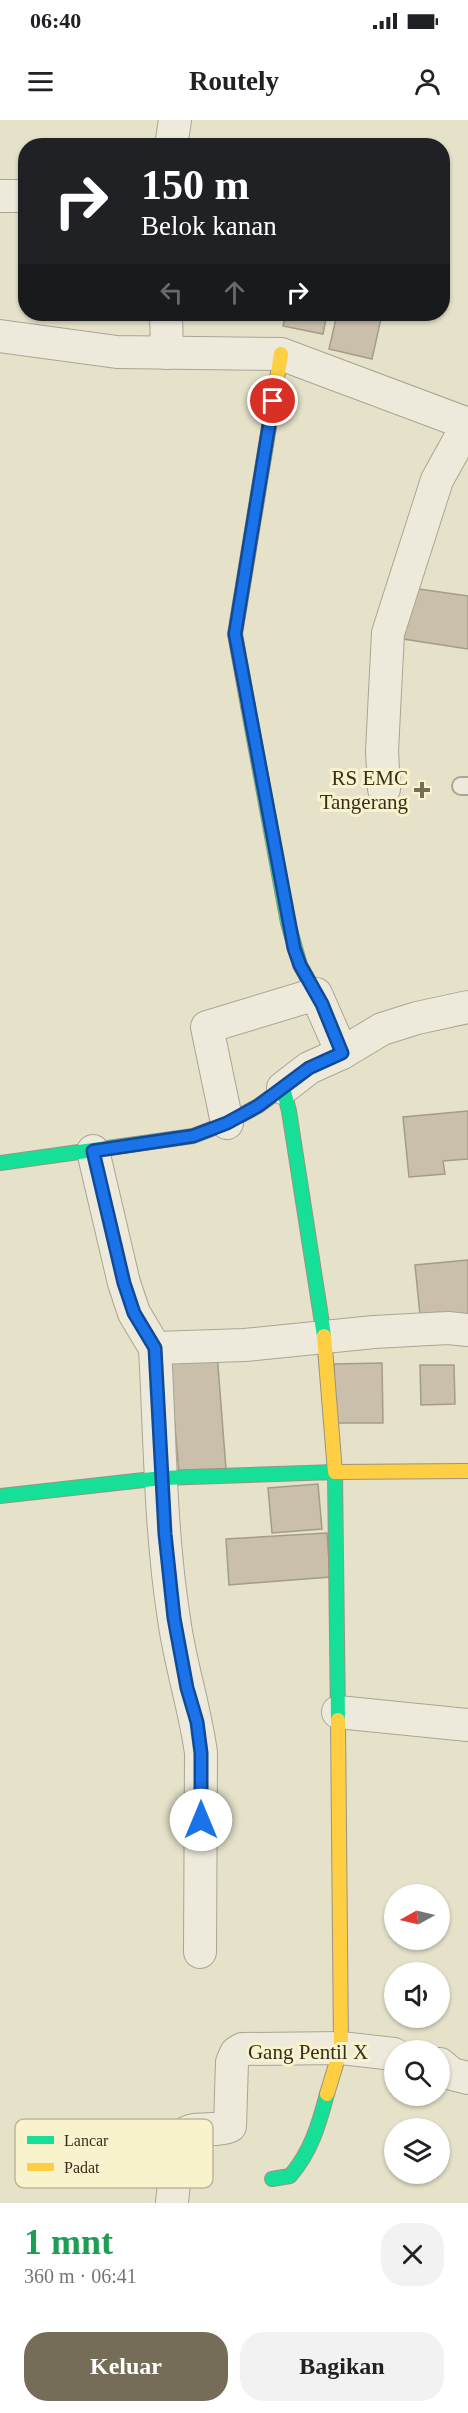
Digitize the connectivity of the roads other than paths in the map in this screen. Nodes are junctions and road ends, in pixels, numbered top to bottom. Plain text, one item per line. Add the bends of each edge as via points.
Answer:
1 (174, 120) edge
2 (172, 138) edge
3 (0, 196) edge
4 (18, 196) edge
5 (166, 321) edge
6 (0, 336) edge
7 (167, 352) junction
8 (281, 354) junction
9 (468, 424) edge
10 (384, 789) dead end
11 (316, 994) junction
12 (468, 1007) edge
13 (342, 1053) junction
14 (283, 1088) junction
15 (227, 1123) junction
16 (93, 1151) junction
17 (0, 1163) edge
18 (468, 1330) edge
19 (324, 1336) junction
20 (155, 1348) junction
21 (468, 1471) edge
22 (335, 1472) junction
23 (162, 1478) junction
24 (0, 1496) edge
25 (338, 1712) junction
26 (468, 1725) edge
27 (200, 1952) dead end
28 (341, 2048) junction
29 (384, 2053) edge
30 (450, 2072) edge
31 (468, 2078) edge
32 (213, 2128) edge
33 (272, 2179) dead end
34 (173, 2188) edge
35 (172, 2203) edge

1 - 2 street
3 - 4 street
5 - 7 street
6 - 7 street via 117,352
7 - 8 street
8 - 9 street
8 - 11 street via 235,634 288,923 300,965
9 - 10 street via 437,480 388,633
11 - 13 street
11 - 15 street via 199,1026
12 - 13 street via 382,1029
13 - 14 street via 309,1068
14 - 15 street
14 - 19 street
15 - 16 street via 193,1136
16 - 17 street
16 - 20 street via 124,1283 134,1313
18 - 19 street
19 - 20 street via 244,1345
19 - 22 street
20 - 23 street
21 - 22 street
22 - 23 street
22 - 25 street
23 - 24 street
23 - 27 street via 174,1618 201,1753
25 - 26 street
25 - 28 street
28 - 29 street, Gang Pentil X
28 - 32 street, Gang Pentil X via 249,2047 236,2053 232,2062 230,2126
28 - 33 street via 310,2150 290,2176
30 - 31 street
34 - 35 street, Gang Pentil X

